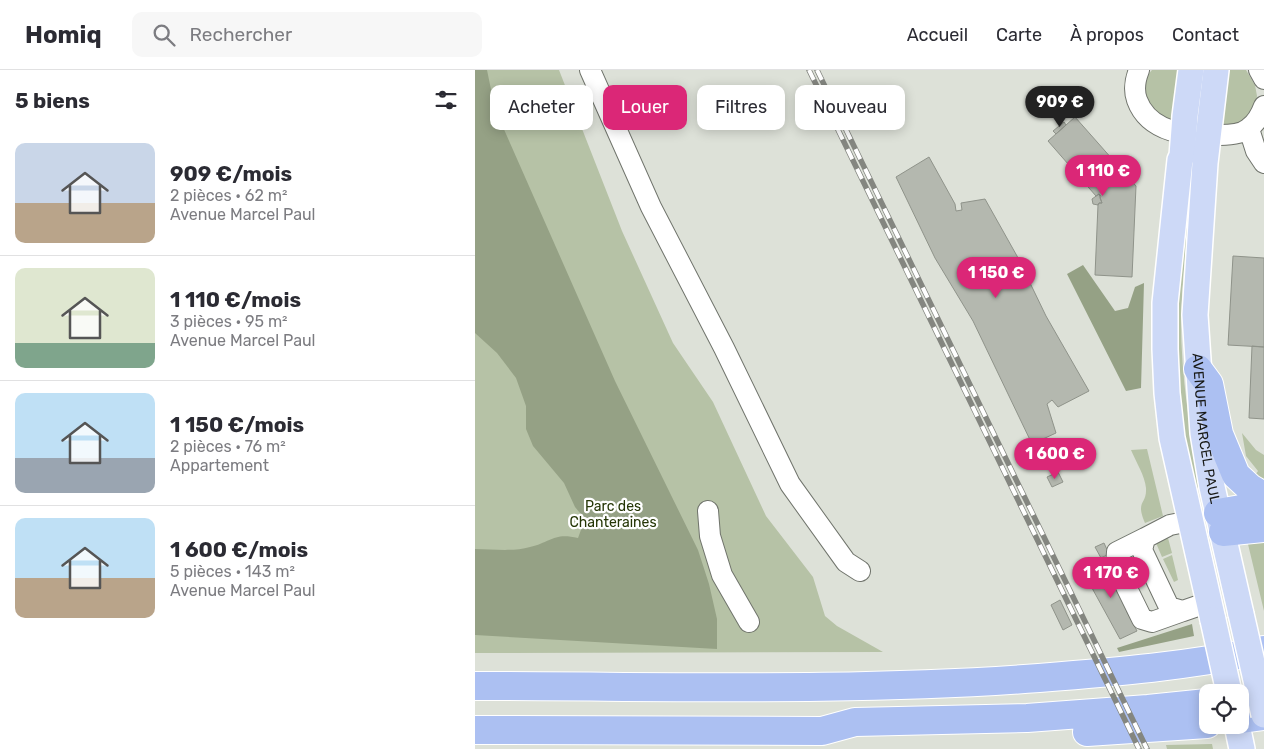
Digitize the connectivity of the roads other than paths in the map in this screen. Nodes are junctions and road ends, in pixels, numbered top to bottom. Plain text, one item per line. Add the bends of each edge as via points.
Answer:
1 (590, 70) edge
2 (1139, 70) edge
3 (1191, 70) edge
4 (1216, 70) edge
5 (1259, 70) edge
6 (1264, 79) edge
7 (1264, 106) edge
8 (1249, 129) junction
9 (1195, 135) junction
10 (1264, 163) edge
11 (1198, 369) junction
12 (1264, 496) edge
13 (1264, 505) edge
14 (708, 511) dead end
15 (1220, 522) junction
16 (1264, 528) edge
17 (1193, 529) junction
18 (1145, 538) junction
19 (860, 572) dead end
20 (1183, 611) junction
21 (1211, 611) junction
22 (749, 622) dead end
23 (1264, 650) edge
24 (1227, 684) edge
25 (475, 686) edge
26 (1264, 692) edge
27 (1249, 695) edge
28 (1199, 704) edge
29 (1264, 715) edge
30 (1249, 718) edge
31 (1199, 725) edge
32 (475, 730) edge
33 (822, 731) junction
34 (1239, 734) edge
35 (1242, 749) edge

1 - 19 street via 651,207 790,484 846,562
2 - 9 street via 1135,78 1135,93 1140,108 1149,119 1159,126
3 - 9 main road, AVENUE MARCEL PAUL
4 - 9 main road, AVENUE MARCEL PAUL
5 - 6 street
7 - 8 street
8 - 9 street via 1230,135
8 - 10 street
9 - 11 main road, AVENUE MARCEL PAUL
9 - 17 main road, AVENUE MARCEL PAUL via 1175,198 1165,303 1172,438
11 - 12 highway via 1209,384 1219,434 1236,475
11 - 15 main road, AVENUE MARCEL PAUL via 1203,434
13 - 15 highway
14 - 22 street via 710,536 722,575
15 - 16 highway
15 - 17 main road
15 - 29 main road, AVENUE MARCEL PAUL, bridge
17 - 18 street via 1164,528
17 - 21 main road, AVENUE MARCEL PAUL
18 - 20 street via 1142,550 1169,607
18 - 20 street via 1117,552 1116,566 1142,619 1152,622
20 - 21 street
21 - 24 main road, AVENUE MARCEL PAUL, bridge
23 - 25 highway via 1131,671 899,687
26 - 27 highway
28 - 33 highway via 1027,718 855,722
29 - 30 highway
31 - 33 highway via 925,740 854,740
32 - 33 highway
34 - 35 main road

